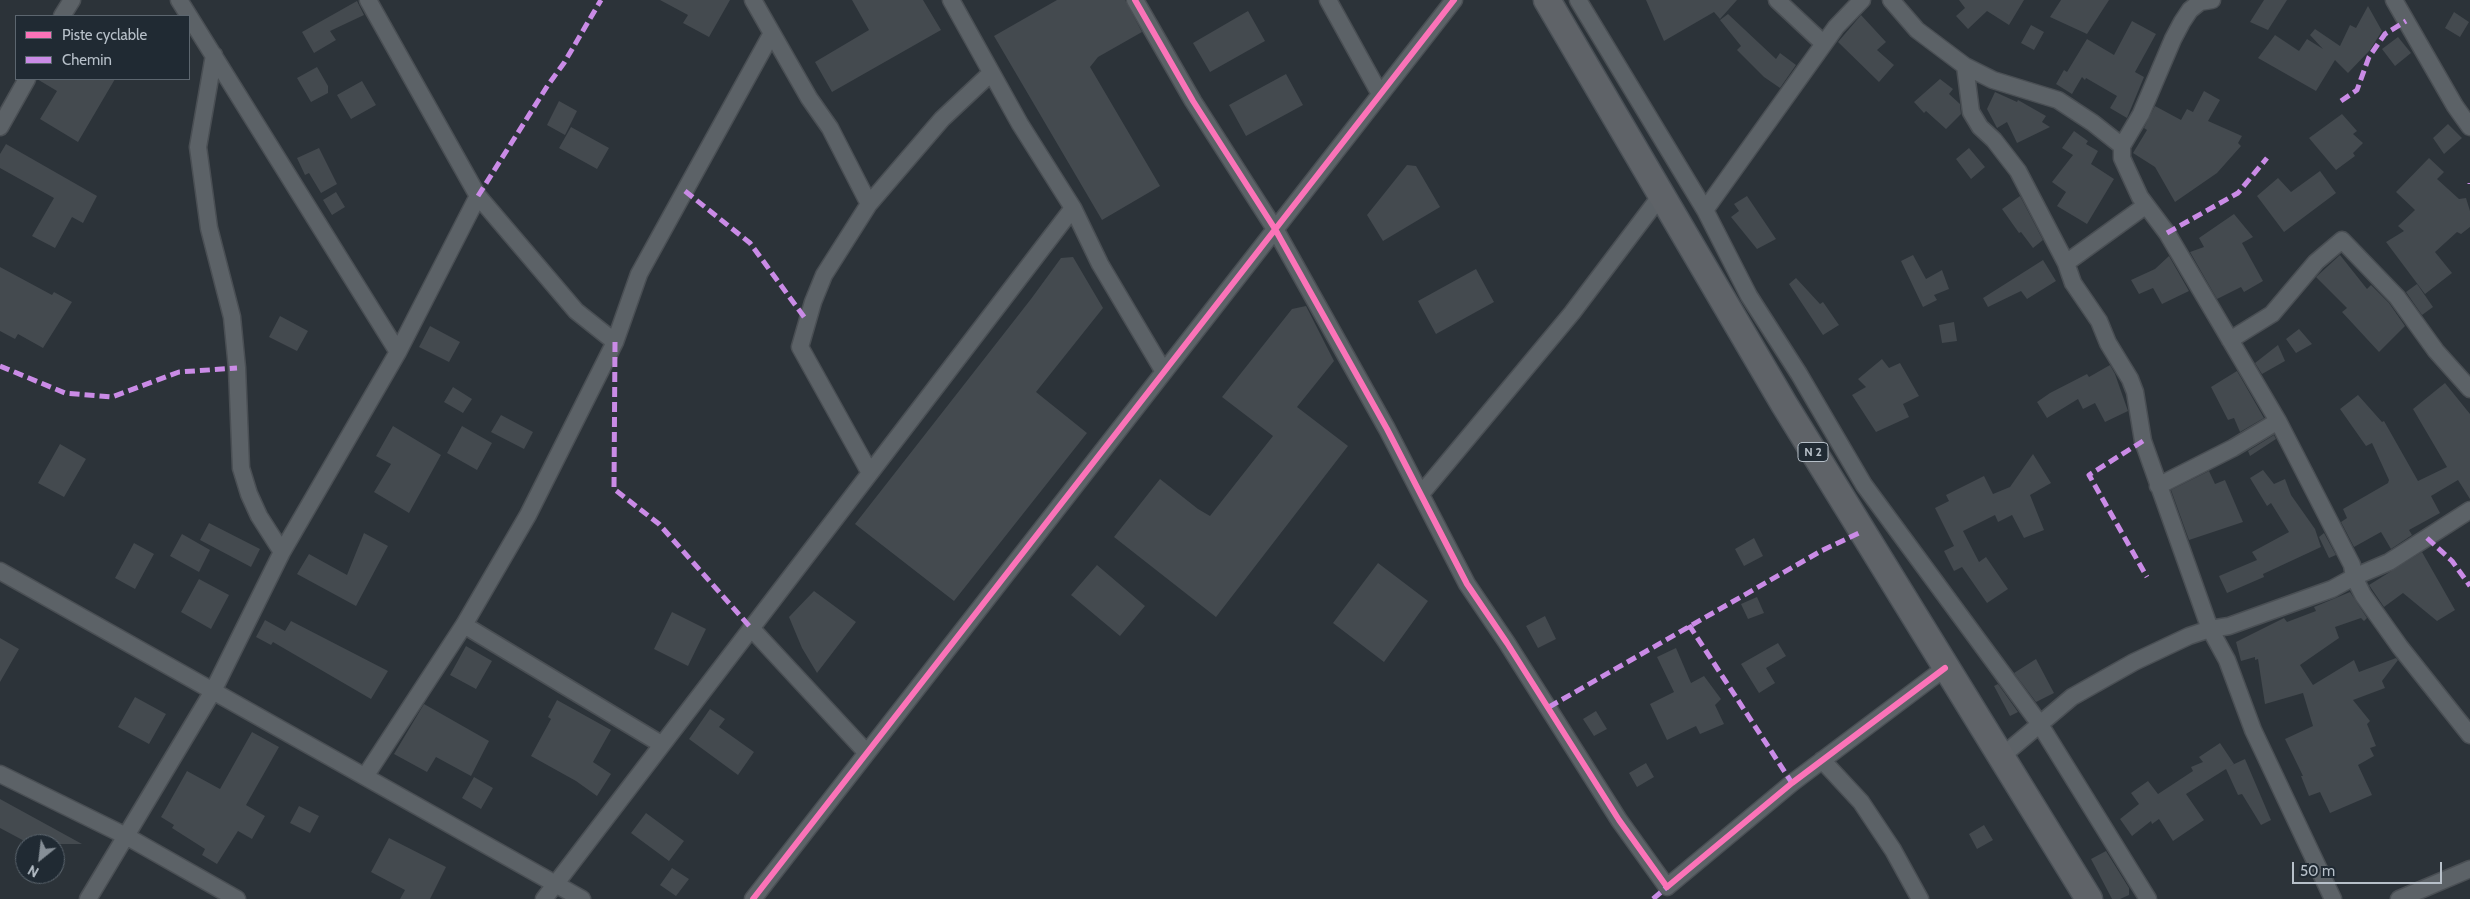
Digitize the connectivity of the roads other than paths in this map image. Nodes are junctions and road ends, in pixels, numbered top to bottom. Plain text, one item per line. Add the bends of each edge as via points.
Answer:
1 (72, 0) edge
2 (179, 0) edge
3 (368, 0) edge
4 (753, 0) edge
5 (951, 0) edge
6 (1135, 0) edge
7 (1328, 0) edge
8 (1454, 0) edge
9 (1547, 0) edge
10 (1578, 0) edge
11 (1777, 0) edge
12 (1862, 0) edge
13 (1891, 0) edge
14 (2212, 0) edge
15 (2394, 0) edge
16 (63, 15) edge
17 (189, 15) edge
18 (190, 17) edge
19 (772, 33) junction
20 (1824, 44) junction
21 (214, 55) junction
22 (1965, 66) junction
23 (991, 73) junction
24 (26, 80) edge
25 (1380, 94) junction
26 (0, 126) edge
27 (2470, 127) edge
28 (2122, 146) junction
29 (1662, 194) junction
30 (478, 196) junction
31 (869, 204) junction
32 (2145, 206) junction
33 (1073, 208) junction
34 (1705, 210) junction
35 (1275, 229) junction
36 (2066, 263) junction
37 (2230, 340) junction
38 (615, 342) junction
39 (398, 352) junction
40 (1164, 372) junction
41 (2470, 389) edge
42 (2278, 421) junction
43 (870, 473) junction
44 (2158, 486) junction
45 (1421, 494) junction
46 (2470, 510) edge
47 (282, 552) junction
48 (0, 571) edge
49 (2354, 577) junction
50 (464, 625) junction
51 (751, 628) junction
52 (2210, 629) junction
53 (1945, 668) junction
54 (213, 691) junction
55 (2040, 723) junction
56 (2470, 735) edge
57 (661, 744) junction
58 (868, 753) junction
59 (2001, 756) junction
60 (1822, 760) junction
61 (0, 774) edge
62 (366, 775) junction
63 (126, 836) junction
64 (2470, 869) edge
65 (556, 884) junction
66 (88, 899) edge
67 (237, 899) edge
68 (544, 899) edge
69 (582, 899) edge
70 (753, 899) edge
71 (1920, 899) edge
72 (2089, 899) edge
73 (2148, 899) edge
74 (2333, 899) edge
75 (2399, 899) edge

1 - 16 street
2 - 17 street
3 - 30 street
4 - 19 street
5 - 23 street
6 - 35 street via 1193,102
7 - 25 street
8 - 25 street
9 - 29 main road, N 2
10 - 34 street
11 - 20 street
12 - 20 street
13 - 22 street via 1917,30
14 - 28 street via 2200,2 2182,22 2141,114
15 - 27 street
18 - 21 street
19 - 31 street via 830,128
19 - 38 street via 639,274
20 - 34 street
21 - 39 street
21 - 47 street via 198,147 209,228 232,317 240,468 259,516
22 - 28 street via 1993,80 2058,100
22 - 36 street via 1970,112 2018,171
23 - 31 street via 942,119
23 - 33 street
24 - 26 street
25 - 35 street
28 - 32 street via 2126,169
29 - 45 street via 1566,320
29 - 53 main road, N 2 via 1784,404
30 - 38 street via 576,311
30 - 39 street
31 - 43 street via 824,275 800,347
32 - 36 street
32 - 37 street via 2167,233
33 - 40 street via 1100,264
33 - 43 street
34 - 55 street via 1749,296 1864,485
35 - 40 street
35 - 45 street
36 - 44 street via 2135,392 2144,441
37 - 41 street via 2272,314 2316,262 2342,240 2397,298 2436,351
37 - 42 street
38 - 50 street via 528,515
39 - 47 street
40 - 58 street
42 - 44 street
42 - 49 street via 2352,565
43 - 51 street
44 - 52 street
45 - 60 street via 1467,584 1619,820 1667,887
46 - 49 street via 2390,562
47 - 54 street
48 - 54 street
49 - 52 street via 2229,626
49 - 56 street via 2400,647
50 - 57 street
50 - 62 street
51 - 57 street
51 - 58 street
52 - 55 street via 2115,672 2072,697
52 - 74 street via 2230,667 2253,730
53 - 59 main road, N 2
53 - 60 street
54 - 62 street
54 - 63 street
55 - 59 street
55 - 73 street
57 - 65 street
58 - 70 street
59 - 72 main road, N 2
60 - 71 street via 1861,802
61 - 63 street
62 - 65 street
63 - 66 street
63 - 67 street
64 - 75 street
65 - 68 street
65 - 69 street

